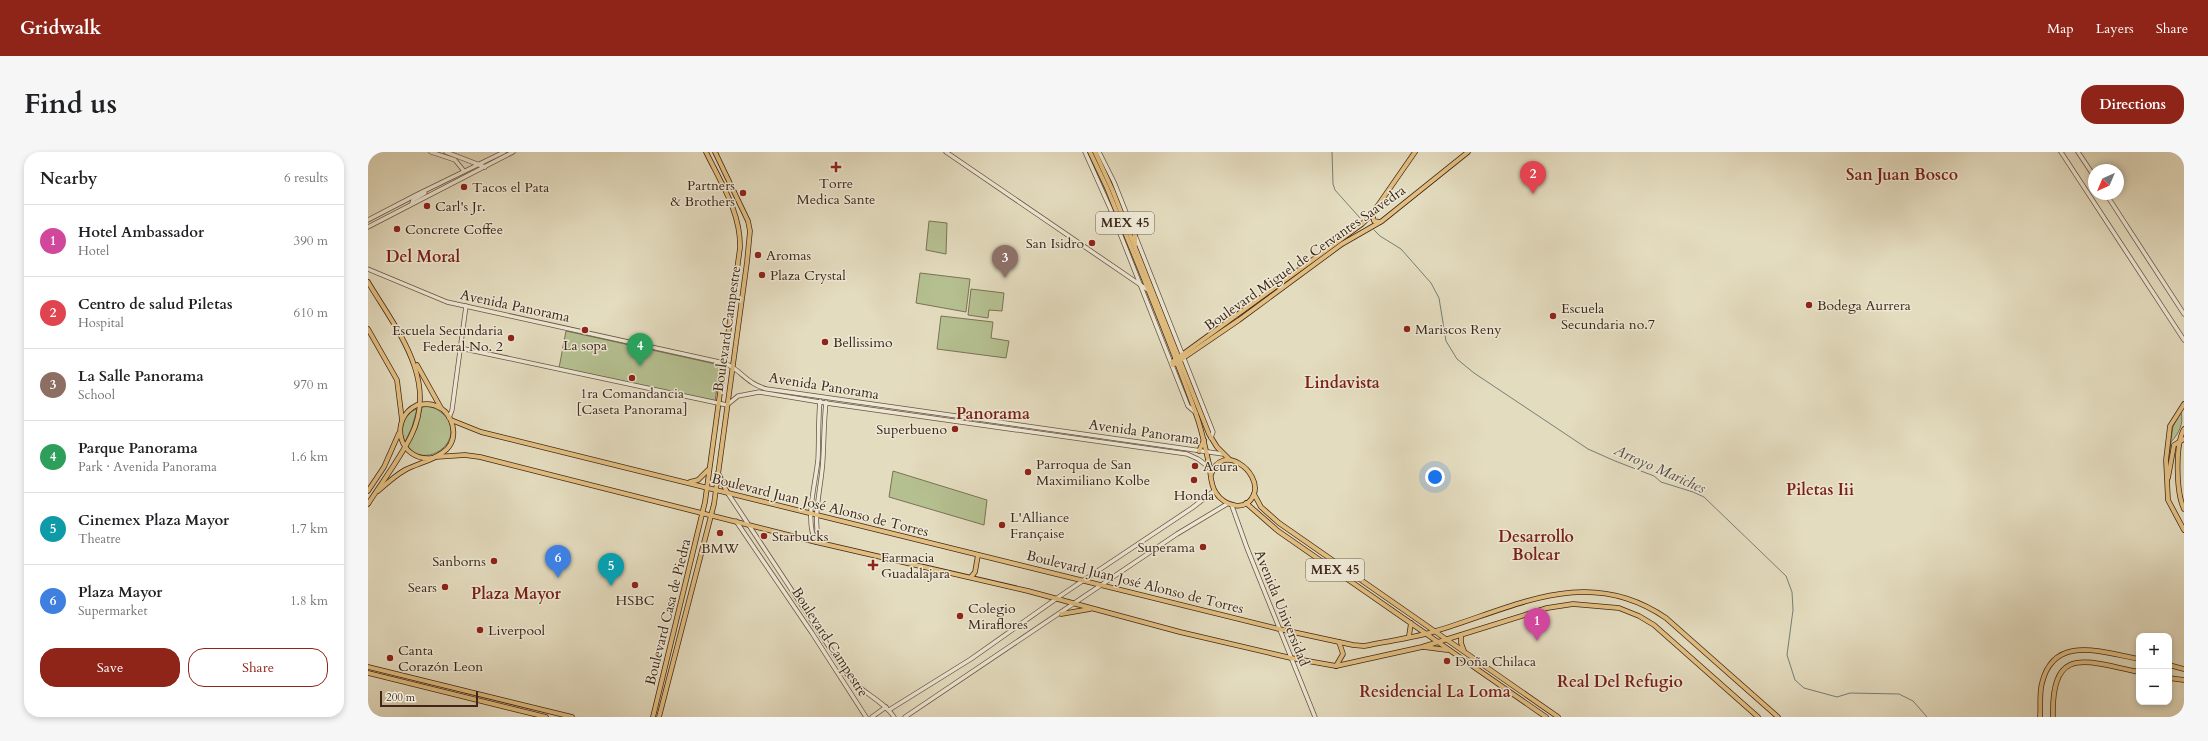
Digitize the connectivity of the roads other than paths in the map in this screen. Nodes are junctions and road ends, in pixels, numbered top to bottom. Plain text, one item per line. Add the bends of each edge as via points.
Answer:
1 (431, 152) edge
2 (446, 152) edge
3 (504, 152) edge
4 (513, 152) edge
5 (706, 152) edge
6 (715, 152) edge
7 (946, 152) edge
8 (1085, 152) edge
9 (1090, 152) edge
10 (1095, 152) edge
11 (1099, 152) edge
12 (1415, 152) edge
13 (1468, 152) edge
14 (2061, 152) edge
15 (2078, 152) edge
16 (1098, 159) junction
17 (478, 164) junction
18 (1091, 164) junction
19 (1106, 165) junction
20 (485, 167) junction
21 (2088, 167) edge
22 (1099, 169) junction
23 (464, 171) junction
24 (432, 187) junction
25 (2110, 200) edge
26 (412, 204) junction
27 (1372, 214) junction
28 (368, 220) edge
29 (1380, 222) junction
30 (1359, 226) junction
31 (368, 227) edge
32 (1364, 230) junction
33 (1135, 236) junction
34 (1134, 248) junction
35 (368, 269) edge
36 (368, 282) edge
37 (1140, 285) junction
38 (1147, 289) junction
39 (1153, 294) junction
40 (1160, 299) junction
41 (466, 306) junction
42 (2184, 314) edge
43 (368, 329) edge
44 (2184, 340) edge
45 (460, 348) junction
46 (410, 352) junction
47 (1177, 360) junction
48 (724, 363) junction
49 (733, 366) junction
50 (827, 398) junction
51 (820, 400) junction
52 (718, 403) junction
53 (826, 403) junction
54 (420, 404) junction
55 (2184, 404) edge
56 (727, 405) junction
57 (442, 410) junction
58 (450, 419) junction
59 (402, 422) junction
60 (2184, 429) edge
61 (400, 430) junction
62 (2182, 439) edge
63 (1204, 440) junction
64 (2182, 445) edge
65 (404, 447) junction
66 (1199, 451) junction
67 (1206, 452) junction
68 (1223, 454) junction
69 (434, 458) junction
70 (1229, 459) junction
71 (709, 464) junction
72 (719, 466) junction
73 (1210, 468) junction
74 (708, 470) junction
75 (718, 471) junction
76 (1211, 475) junction
77 (2167, 482) junction
78 (686, 483) junction
79 (707, 488) junction
80 (715, 490) junction
81 (368, 491) edge
82 (1214, 491) junction
83 (727, 492) junction
84 (1254, 494) junction
85 (373, 496) junction
86 (1246, 503) junction
87 (368, 504) edge
88 (1227, 504) junction
89 (1232, 506) junction
90 (2184, 509) edge
91 (703, 513) junction
92 (811, 513) junction
93 (817, 514) junction
94 (711, 515) junction
95 (811, 519) junction
96 (816, 519) junction
97 (735, 521) junction
98 (749, 524) junction
99 (2184, 530) edge
100 (818, 542) junction
101 (978, 555) junction
102 (971, 577) junction
103 (1083, 581) junction
104 (1102, 585) junction
105 (683, 597) junction
106 (688, 599) junction
107 (1056, 600) junction
108 (1074, 604) junction
109 (1092, 609) junction
110 (1061, 614) junction
111 (1411, 623) junction
112 (1279, 629) junction
113 (1435, 632) junction
114 (1426, 634) junction
115 (1461, 635) junction
116 (1409, 636) junction
117 (1446, 639) junction
118 (1339, 642) junction
119 (1438, 642) junction
120 (1422, 647) junction
121 (1448, 650) junction
122 (1464, 652) junction
123 (835, 655) junction
124 (1291, 658) junction
125 (2136, 658) edge
126 (829, 659) junction
127 (1336, 666) junction
128 (2172, 666) edge
129 (368, 667) edge
130 (2184, 669) edge
131 (2136, 671) edge
132 (368, 673) edge
133 (2172, 678) edge
134 (2184, 680) edge
135 (888, 709) junction
136 (546, 717) edge
137 (572, 717) edge
138 (653, 717) edge
139 (659, 717) edge
140 (866, 717) edge
141 (872, 717) edge
142 (894, 717) edge
143 (905, 717) edge
144 (1315, 717) edge
145 (1546, 717) edge
146 (1558, 717) edge
147 (1758, 717) edge
148 (1778, 717) edge
149 (2040, 717) edge
150 (2053, 717) edge

1 - 23 street via 455,160
2 - 17 street
3 - 17 street
4 - 20 street
5 - 48 main road, Boulevard Campestre via 732,204 740,231
6 - 49 main road, Boulevard Campestre via 746,216 750,231
7 - 37 street
8 - 18 street
9 - 22 main road, MEX 45
10 - 16 main road, MEX 45
11 - 19 street
12 - 27 main road, Boulevard Miguel de Cervantes Saavedra
13 - 29 main road, Boulevard Miguel de Cervantes Saavedra
14 - 44 street
15 - 21 street
16 - 19 main road
16 - 34 main road, MEX 45
17 - 20 street
17 - 23 street
18 - 22 main road
18 - 37 street
19 - 33 street
20 - 26 street
22 - 38 main road, MEX 45
23 - 24 street
24 - 26 street via 413,200
24 - 28 street
25 - 42 street
26 - 31 street
27 - 29 main road via 1374,220
27 - 30 main road, Boulevard Miguel de Cervantes Saavedra
29 - 32 main road, Boulevard Miguel de Cervantes Saavedra
30 - 32 main road
30 - 47 main road, Boulevard Miguel de Cervantes Saavedra
32 - 47 main road, Boulevard Miguel de Cervantes Saavedra
33 - 34 main road
33 - 40 street
34 - 39 main road, MEX 45
35 - 41 street, Avenida Panorama via 441,300
36 - 46 main road
37 - 38 street
37 - 47 street
38 - 39 street
38 - 47 main road, MEX 45
39 - 40 street
39 - 47 main road, MEX 45
40 - 47 street
41 - 45 street
41 - 48 street, Avenida Panorama
43 - 59 main road via 397,380
45 - 52 street
45 - 58 street
46 - 54 main road via 420,381
46 - 57 main road
47 - 63 main road, MEX 45
47 - 68 main road, MEX 45 via 1211,438
48 - 49 street, Avenida Panorama
48 - 52 main road, Boulevard Campestre
49 - 51 street, Avenida Panorama via 745,379 761,388
49 - 56 main road, Boulevard Campestre
50 - 51 street, Avenida Panorama
50 - 53 street
50 - 66 street, Avenida Panorama
51 - 53 street, Avenida Panorama
51 - 56 street, Avenida Panorama via 752,391 738,396
51 - 92 street via 818,458
52 - 56 street
52 - 71 main road, Boulevard Campestre
53 - 73 street, Avenida Panorama via 1187,454
53 - 93 street
54 - 57 main road via 431,404
54 - 59 main road via 409,411
54 - 65 main road via 415,428
55 - 77 main road via 2170,426 2166,460
56 - 72 main road, Boulevard Campestre
57 - 58 main road
58 - 69 main road via 454,429 451,442 446,450
58 - 78 main road, Boulevard Juan José Alonso de Torres via 482,432
59 - 61 main road
60 - 62 main road
61 - 65 main road
61 - 81 main road via 384,467
62 - 64 main road
62 - 77 main road via 2174,445
63 - 66 main road
63 - 67 main road, MEX 45
64 - 90 main road via 2178,486
65 - 69 main road via 415,456
65 - 85 main road
66 - 67 street, Avenida Panorama
67 - 68 street, Avenida Panorama
67 - 73 main road, MEX 45
68 - 70 main road, MEX 45
69 - 85 main road via 405,470
69 - 91 main road via 465,455 480,457
70 - 76 main road via 1218,464
70 - 84 main road via 1247,471 1254,484
71 - 72 main road
71 - 74 main road, Boulevard Campestre
72 - 75 main road, Boulevard Campestre
73 - 76 main road, MEX 45
74 - 78 main road via 698,480
74 - 79 main road, Boulevard Campestre
75 - 80 main road, Boulevard Campestre
75 - 83 main road
76 - 82 main road
77 - 99 main road via 2171,509
78 - 79 main road, Boulevard Juan José Alonso de Torres
79 - 80 main road, Boulevard Juan José Alonso de Torres
79 - 91 main road, Boulevard Campestre
80 - 83 main road, Boulevard Juan José Alonso de Torres
80 - 94 main road, Boulevard Campestre
82 - 88 main road
82 - 103 street
83 - 92 main road, Boulevard Juan José Alonso de Torres
83 - 98 street, Boulevard Campestre
84 - 86 main road
84 - 113 main road, MEX 45 via 1261,507 1278,523
85 - 87 main road
86 - 89 main road
86 - 111 main road, MEX 45 via 1278,531
88 - 89 main road
88 - 104 street via 1200,519
89 - 112 street, Avenida Universidad
91 - 94 main road
91 - 105 main road, Boulevard Casa de Piedra
92 - 93 main road, Boulevard Juan José Alonso de Torres
92 - 95 street
93 - 96 street
93 - 101 main road, Boulevard Juan José Alonso de Torres
94 - 97 main road
94 - 106 main road, Boulevard Casa de Piedra
95 - 96 street
95 - 100 street
96 - 100 street
97 - 98 main road
97 - 126 street, Boulevard Campestre
98 - 100 main road
98 - 123 street, Boulevard Campestre
100 - 102 main road
101 - 102 main road via 975,572
101 - 103 main road, Boulevard Juan José Alonso de Torres
102 - 107 main road
103 - 104 main road, Boulevard Juan José Alonso de Torres
103 - 107 street
104 - 108 street
104 - 112 main road, Boulevard Juan José Alonso de Torres
105 - 106 main road
105 - 138 main road, Boulevard Casa de Piedra
106 - 139 main road, Boulevard Casa de Piedra
107 - 108 main road
107 - 135 street via 971,659
108 - 109 main road
108 - 110 street
109 - 110 main road
109 - 124 main road
110 - 143 street
111 - 114 main road, MEX 45
111 - 116 main road
112 - 118 main road, Boulevard Juan José Alonso de Torres
112 - 124 street, Avenida Universidad
113 - 114 main road, Boulevard Juan José Alonso de Torres
113 - 117 main road, MEX 45
113 - 148 main road, Boulevard Juan José Alonso de Torres via 1564,592 1587,590 1615,594 1644,605 1666,618
114 - 116 main road, Boulevard Juan José Alonso de Torres
114 - 119 main road, MEX 45
115 - 117 main road
115 - 122 main road via 1460,643
115 - 147 main road via 1564,605 1584,604 1619,608 1654,625
116 - 118 main road, Boulevard Juan José Alonso de Torres via 1364,646
117 - 119 main road
117 - 122 main road, MEX 45
118 - 127 main road via 1343,654
119 - 120 main road
119 - 121 main road, MEX 45
120 - 121 main road
120 - 127 main road
121 - 145 main road, MEX 45
122 - 146 main road, MEX 45
123 - 126 street
123 - 135 street, Boulevard Campestre via 857,686
124 - 127 main road
124 - 144 street, Avenida Universidad
125 - 149 main road via 2087,649 2064,653 2044,676
126 - 140 street, Boulevard Campestre
128 - 130 main road
129 - 137 main road
131 - 150 main road via 2090,662 2072,664 2061,673 2055,684 2052,695
132 - 136 main road
133 - 134 main road
135 - 141 street
135 - 142 street, Boulevard Campestre

